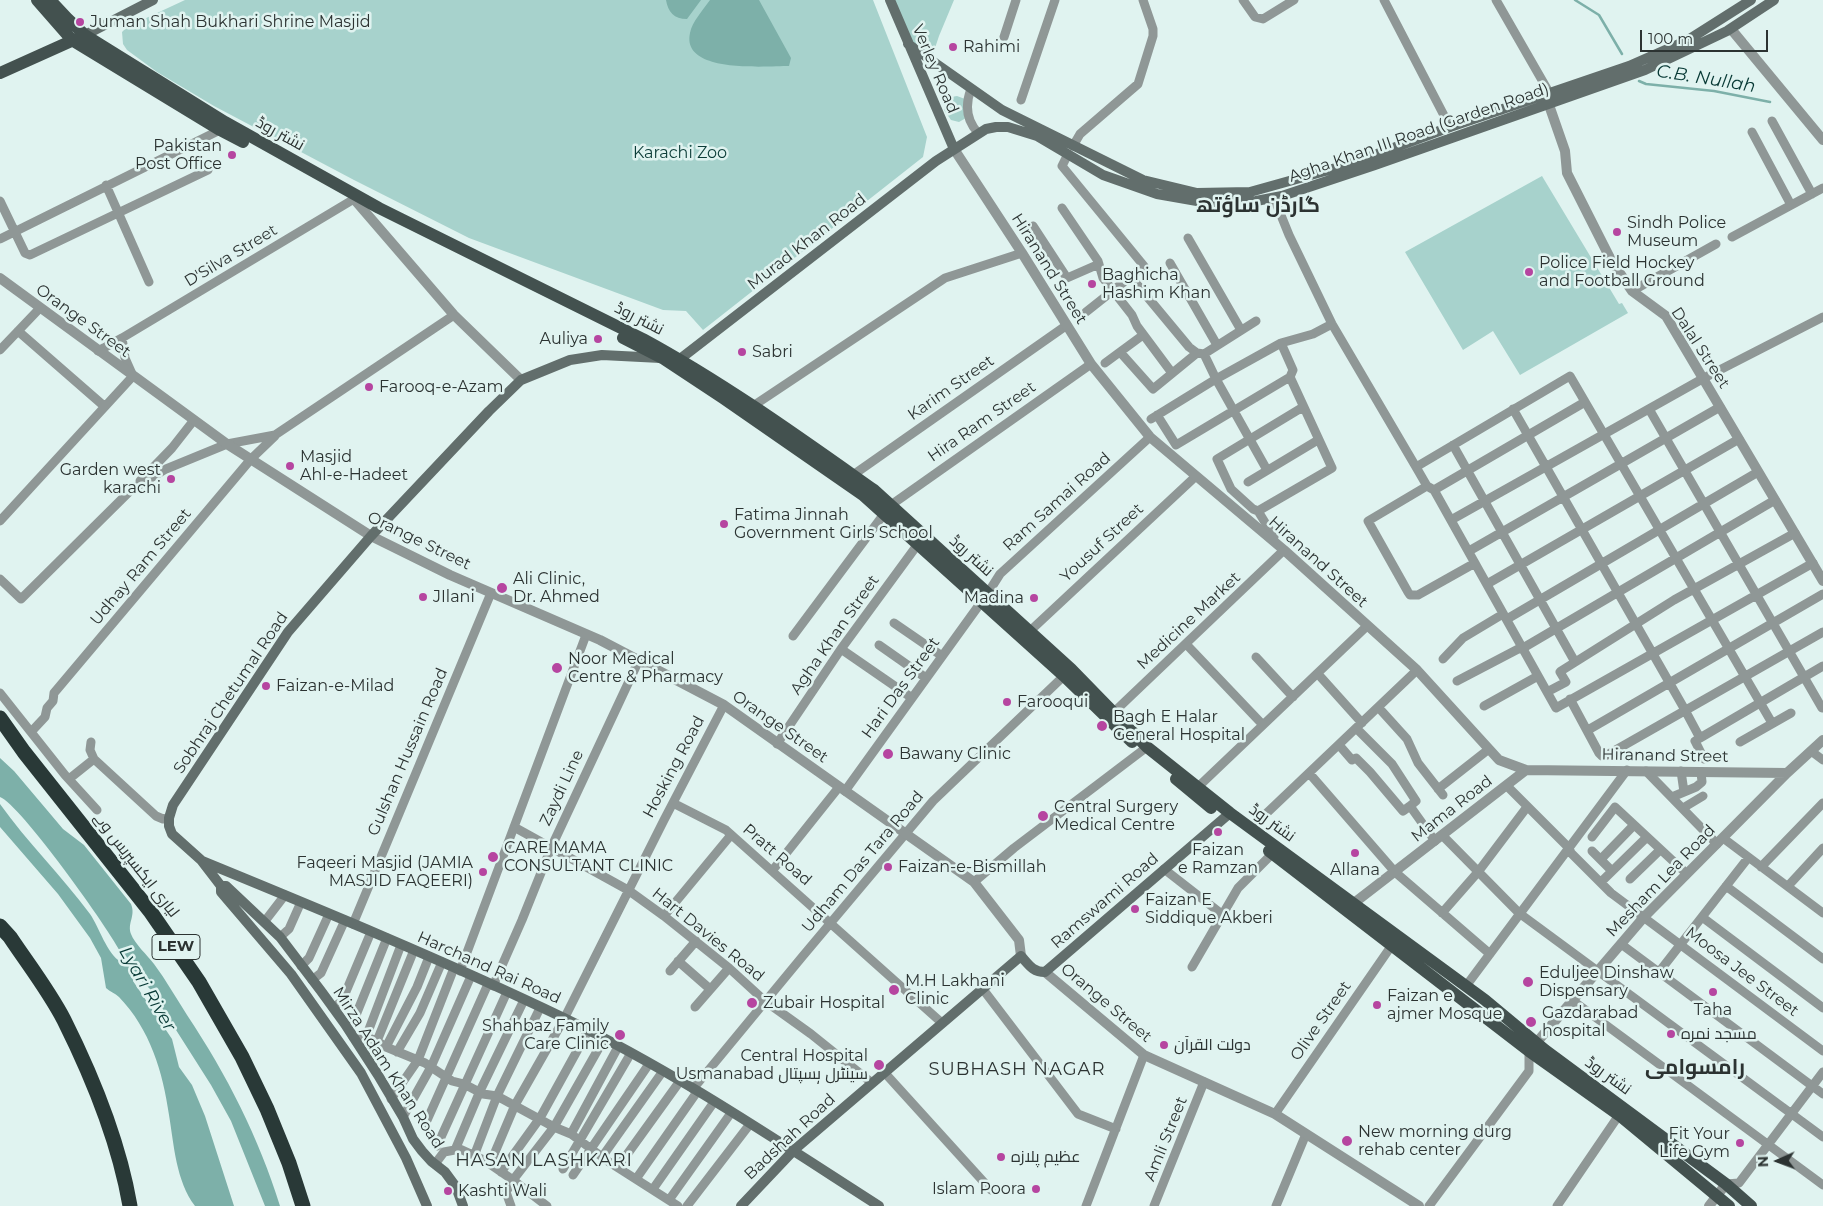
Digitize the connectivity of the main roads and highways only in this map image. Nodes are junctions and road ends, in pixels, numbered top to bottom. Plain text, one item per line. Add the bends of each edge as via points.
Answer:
1 (37, 0) edge
2 (50, 0) edge
3 (153, 0) edge
4 (890, 0) edge
5 (1751, 0) edge
6 (1774, 0) edge
7 (85, 35) junction
8 (72, 40) junction
9 (908, 44) junction
10 (0, 73) edge
11 (222, 126) junction
12 (954, 149) junction
13 (1071, 150) junction
14 (664, 359) junction
15 (680, 359) junction
16 (887, 510) junction
17 (985, 597) junction
18 (1067, 673) junction
19 (0, 718) edge
20 (1144, 749) junction
21 (1227, 815) junction
22 (172, 834) joint
23 (201, 860) junction
24 (221, 886) junction
25 (0, 926) edge
26 (1022, 956) joint
27 (1045, 972) joint
28 (1532, 1047) junction
29 (794, 1150) junction
30 (1713, 1201) edge
31 (130, 1206) edge
32 (303, 1206) edge
33 (427, 1206) edge
34 (463, 1206) edge
35 (741, 1206) edge
36 (879, 1206) edge
37 (1729, 1206) edge
38 (1751, 1206) edge

1 - 8 main road, نشتر روڈ
2 - 7 main road, نشتر روڈ
3 - 7 main road
4 - 9 main road, Verley Road
5 - 13 main road, Agha Khan III Road (Garden Road) via 1688,40 1629,66 1350,164 1250,192 1197,193 1142,180
6 - 13 main road, Agha Khan III Road (Garden Road) via 1731,28 1644,70 1274,198 1219,203 1157,194 1103,175
7 - 8 main road
7 - 11 main road, نشتر روڈ
8 - 10 main road
8 - 11 main road, نشتر روڈ
9 - 12 main road, Verley Road
9 - 13 main road, Agha Khan III Road (Garden Road) via 1002,110
11 - 14 main road, نشتر روڈ via 354,199
11 - 15 main road, نشتر روڈ
12 - 13 main road, Agha Khan III Road (Garden Road) via 978,133 996,126 1037,136
12 - 15 main road, Murad Khan Road
14 - 15 main road
14 - 16 main road, نشتر روڈ
14 - 22 main road, Sobhraj Chetumal Road via 602,355 570,360 521,380 370,536 288,632 173,805 169,818
15 - 16 main road, نشتر روڈ via 874,490
16 - 17 main road, نشتر روڈ
16 - 17 main road, نشتر روڈ via 918,544
17 - 18 main road, نشتر روڈ
17 - 18 main road, نشتر روڈ via 1030,631
18 - 20 main road, نشتر روڈ
18 - 20 main road, نشتر روڈ via 1114,712
19 - 32 highway, لیاری ایکسپریس وے / LEW via 184,957 233,1040 263,1100
20 - 21 main road, نشتر روڈ
20 - 21 main road, نشتر روڈ via 1199,786
21 - 27 main road, Ramswami Road
21 - 28 main road, نشتر روڈ via 1272,854
21 - 28 main road, نشتر روڈ via 1251,828 1466,986
22 - 23 main road, Mirza Adam Khan Road
23 - 24 main road, Mirza Adam Khan Road
23 - 29 main road, Harchand Rai Road via 401,944 564,1018 663,1071
24 - 33 main road, Mirza Adam Khan Road via 221,892 291,974 361,1074 406,1158
24 - 34 main road, Mirza Adam Khan Road via 226,886 280,937 353,1037 403,1117 413,1139 456,1187
25 - 31 highway via 63,1019 84,1064 109,1126
26 - 27 main road, Orange Street via 1031,968
26 - 29 main road, Badshah Road
28 - 30 main road, نشتر روڈ via 1619,1115
28 - 38 main road, نشتر روڈ via 1726,1184
29 - 35 main road, Badshah Road
29 - 36 main road, Harchand Rai Road
30 - 37 main road, نشتر روڈ

